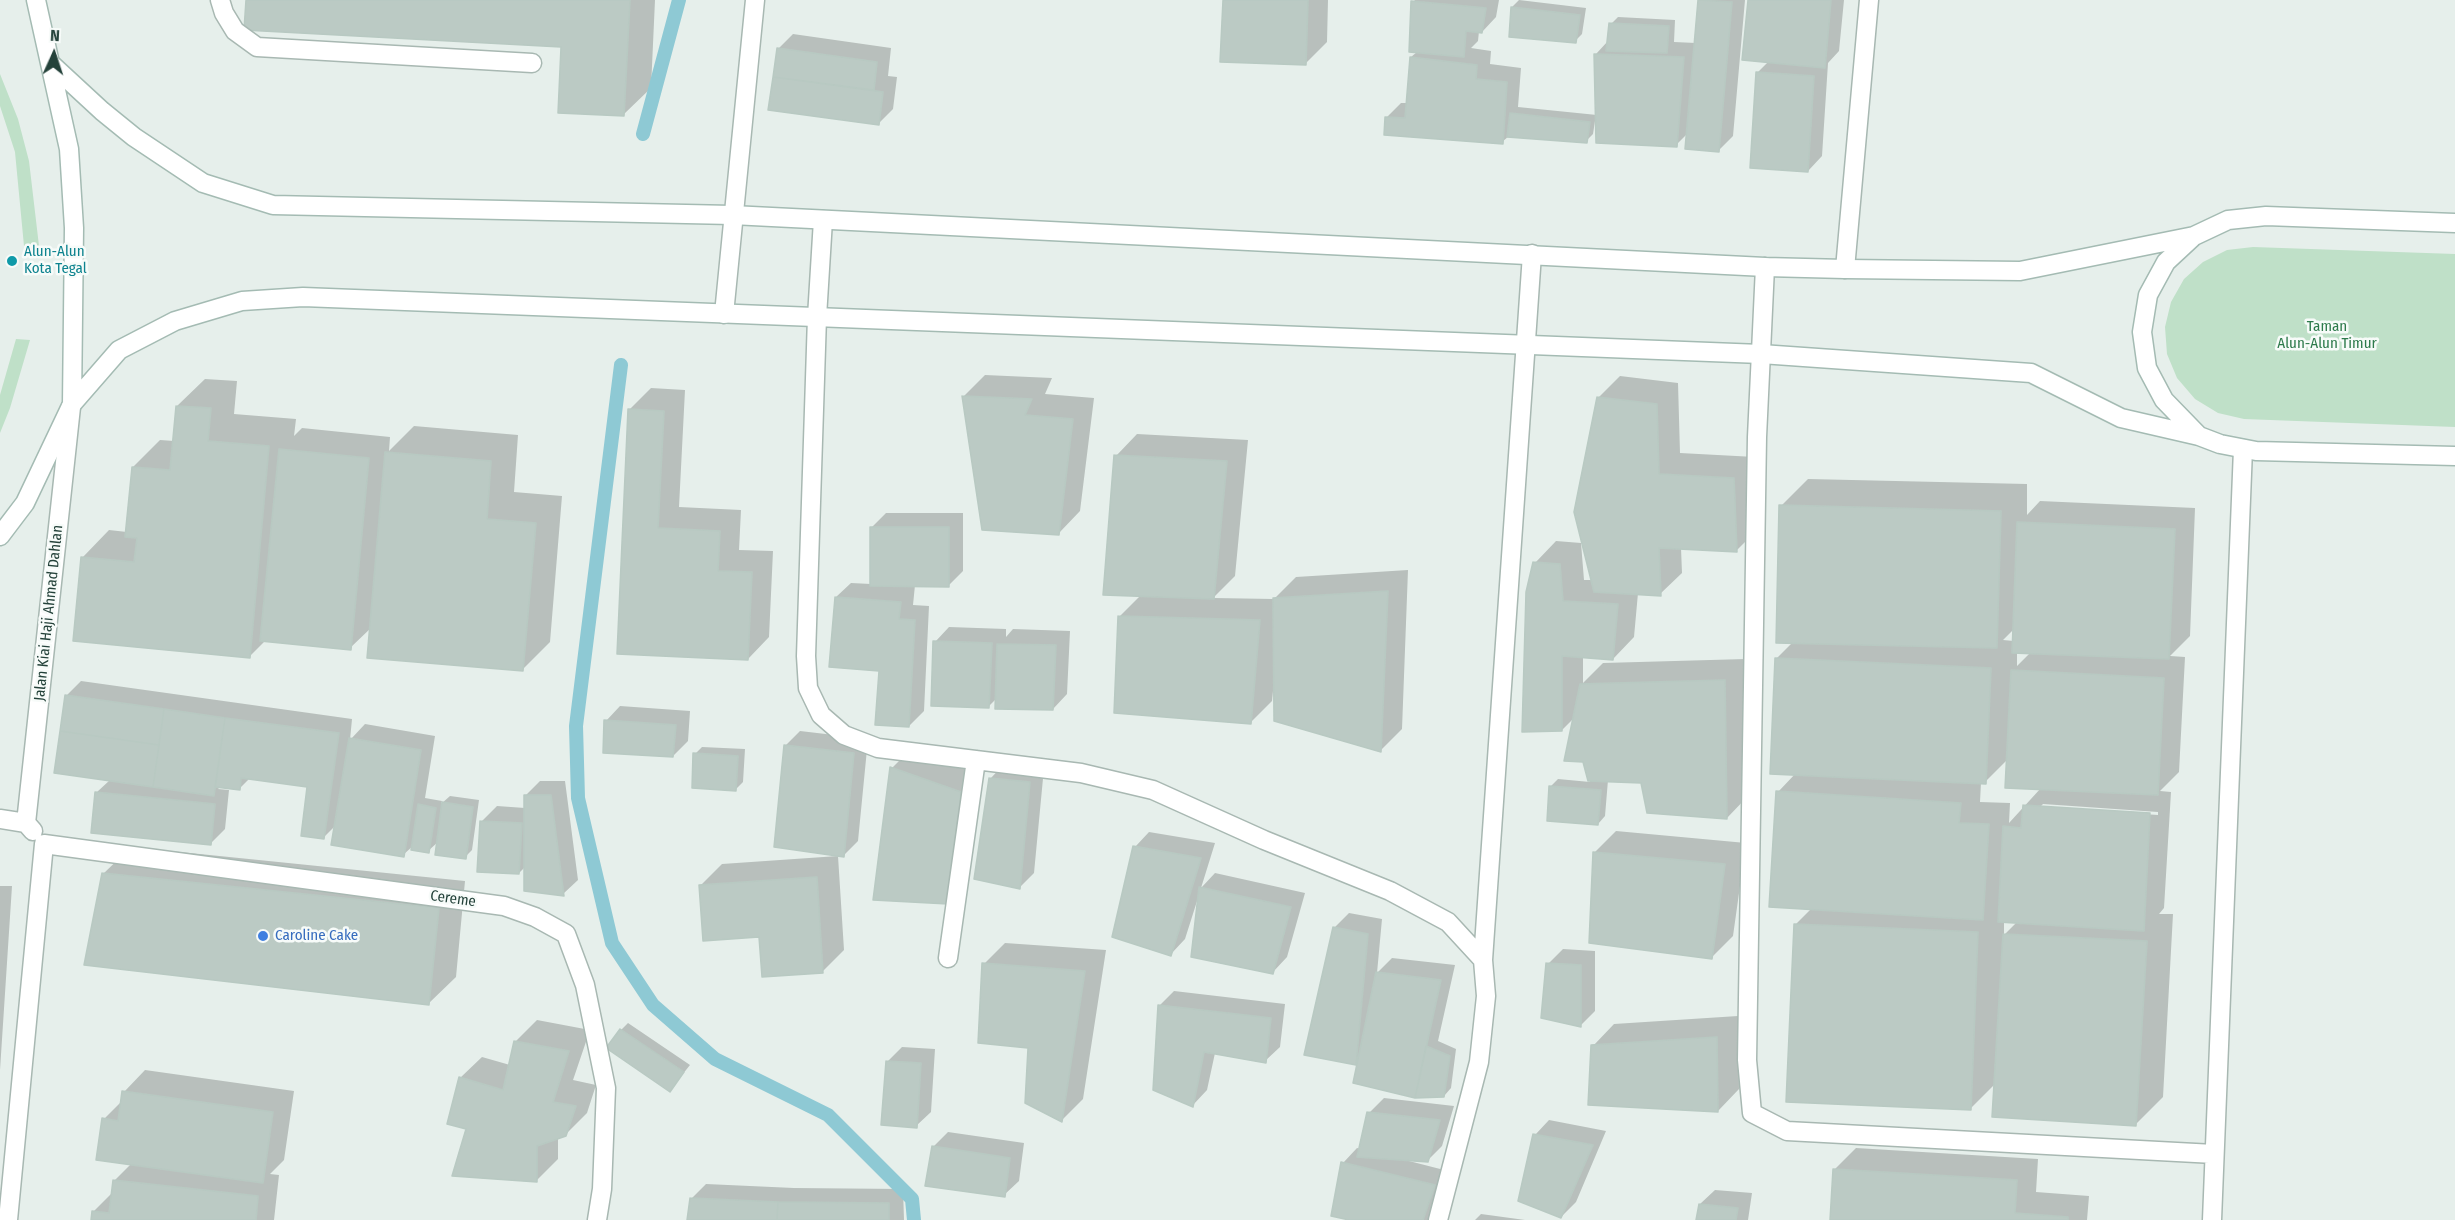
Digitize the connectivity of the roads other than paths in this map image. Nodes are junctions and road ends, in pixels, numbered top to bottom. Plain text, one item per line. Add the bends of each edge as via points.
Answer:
1 (36, 0) edge
2 (220, 0) edge
3 (755, 0) edge
4 (1869, 0) edge
5 (50, 63) junction
6 (532, 63) dead end
7 (732, 214) junction
8 (823, 220) junction
9 (2455, 224) edge
10 (2194, 236) junction
11 (1532, 254) junction
12 (1765, 267) junction
13 (1845, 269) junction
14 (724, 314) junction
15 (817, 317) junction
16 (1527, 344) junction
17 (1761, 354) junction
18 (72, 404) junction
19 (2199, 436) junction
20 (2243, 449) junction
21 (2455, 456) edge
22 (0, 536) edge
23 (976, 760) junction
24 (0, 819) edge
25 (26, 823) junction
26 (44, 844) junction
27 (948, 958) dead end
28 (1483, 960) junction
29 (2214, 1154) junction
30 (8, 1220) edge
31 (597, 1220) edge
32 (1438, 1220) edge
33 (2212, 1220) edge

1 - 5 street, Jalan Kiai Haji Ahmad Dahlan
2 - 6 street via 236,31 257,47
3 - 7 street
4 - 13 street
5 - 7 street via 134,137 203,183 273,205
5 - 18 street, Jalan Kiai Haji Ahmad Dahlan via 69,149 74,228
7 - 8 street
7 - 14 street
8 - 11 street
8 - 15 street
9 - 10 street via 2266,216 2228,220
10 - 13 street via 2020,271
10 - 19 street via 2166,262 2148,295 2142,333 2147,368 2163,400
11 - 12 street
11 - 16 street
12 - 13 street
12 - 17 street
14 - 15 street
14 - 18 street via 303,297 242,301 176,321 119,350
15 - 16 street
15 - 23 street via 808,688 820,715 844,735 879,748
16 - 17 street
16 - 28 street
17 - 19 street via 2031,373 2121,418
17 - 29 street via 1747,1060 1752,1113 1787,1131
18 - 22 street via 25,503
18 - 25 street, Jalan Kiai Haji Ahmad Dahlan
19 - 20 street
20 - 21 street
20 - 29 street
23 - 27 street
23 - 28 street via 1081,773 1153,790 1390,891 1448,922
24 - 25 street
25 - 26 street
26 - 30 street
26 - 31 street, Cereme via 504,906 566,934 585,984 606,1088
28 - 32 street via 1486,996 1479,1062
29 - 33 street

